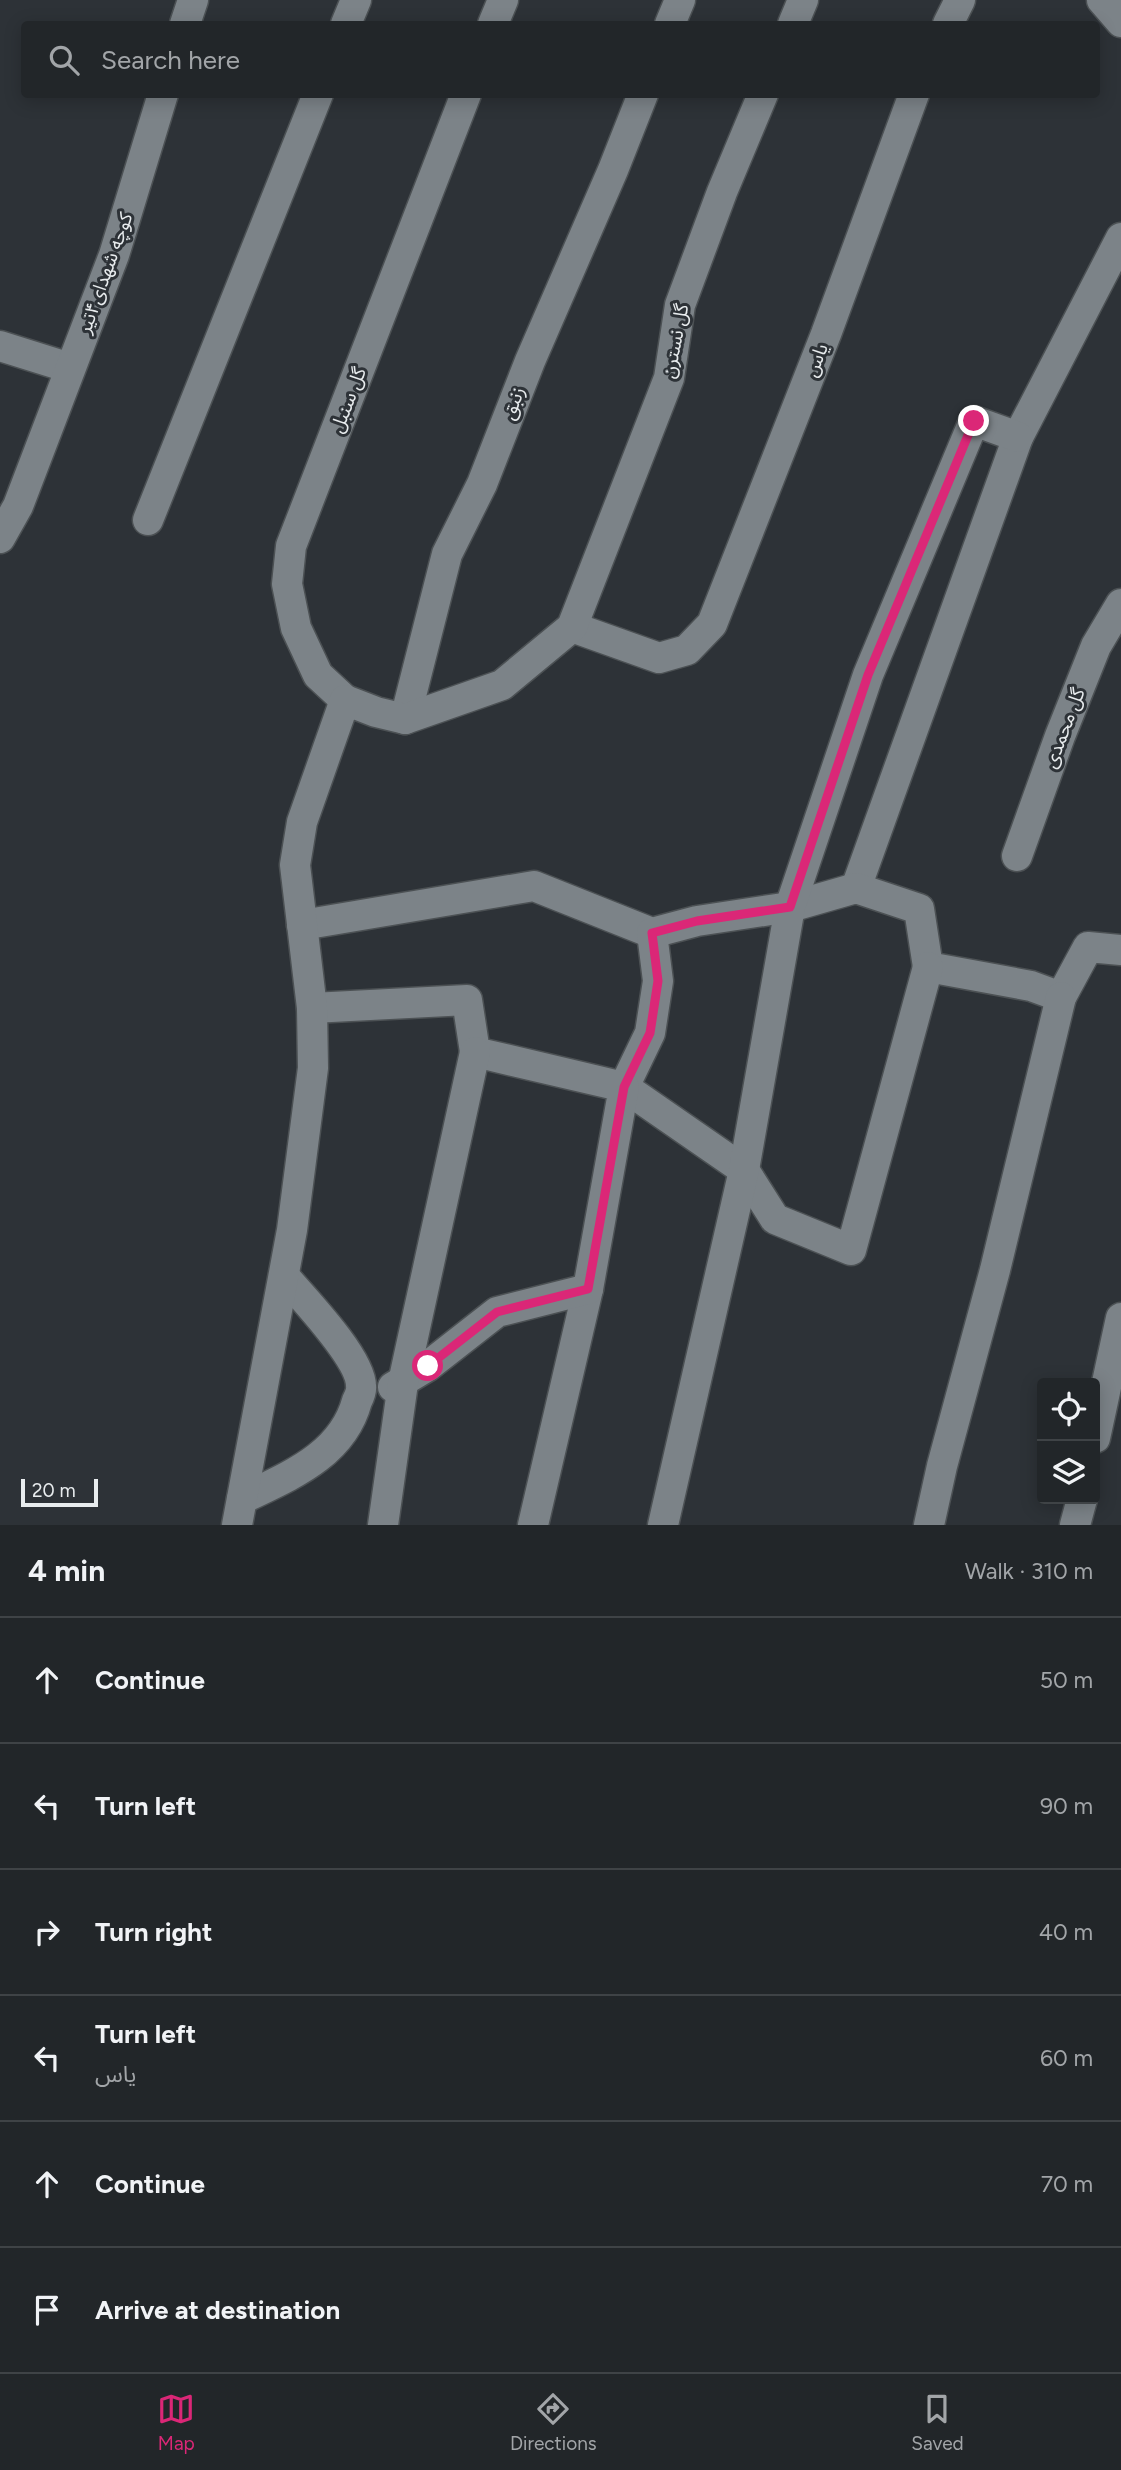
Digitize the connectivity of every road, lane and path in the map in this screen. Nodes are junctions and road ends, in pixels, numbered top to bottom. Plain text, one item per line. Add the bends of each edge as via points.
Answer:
1 (193, 0) edge
2 (356, 0) edge
3 (503, 0) edge
4 (680, 0) edge
5 (803, 0) edge
6 (960, 0) edge
7 (1102, 0) edge
8 (186, 21) edge
9 (347, 21) edge
10 (495, 21) edge
11 (671, 21) edge
12 (794, 21) edge
13 (950, 21) edge
14 (1121, 23) edge
15 (162, 98) edge
16 (316, 98) edge
17 (464, 98) edge
18 (641, 98) edge
19 (762, 98) edge
20 (913, 98) edge
21 (1121, 238) edge
22 (0, 346) edge
23 (70, 368) junction
24 (1018, 437) junction
25 (9, 502) edge
26 (148, 520) dead end
27 (0, 538) edge
28 (1121, 604) edge
29 (572, 627) junction
30 (345, 700) junction
31 (405, 719) junction
32 (1017, 856) dead end
33 (856, 888) junction
34 (790, 907) junction
35 (302, 925) junction
36 (652, 933) junction
37 (1121, 950) edge
38 (928, 967) junction
39 (1061, 998) junction
40 (312, 1008) junction
41 (475, 1052) junction
42 (624, 1087) junction
43 (744, 1170) junction
44 (284, 1276) junction
45 (588, 1289) junction
46 (1121, 1318) edge
47 (403, 1383) junction
48 (362, 1386) junction
49 (1100, 1415) edge
50 (1081, 1504) edge
51 (240, 1512) edge
52 (383, 1525) edge
53 (533, 1525) edge
54 (663, 1525) edge
55 (929, 1525) edge
56 (1075, 1525) edge

1 - 8 street
2 - 9 street
3 - 10 street
4 - 11 street
5 - 12 street
6 - 13 street
7 - 14 street
15 - 23 street, کوچه شهدای۴تیر via 114,255
16 - 26 street
17 - 30 street, گل سنبل via 291,546 287,584 296,628 318,675
18 - 31 street, زنبق via 482,484 447,554
19 - 29 street, گل نسترن via 680,305 669,378
20 - 29 street, یاس via 712,624 687,650 659,658
21 - 24 street
22 - 23 street
23 - 25 street, کوچه شهدای۴تیر via 40,449
24 - 33 street
24 - 34 street via 974,421 868,675
25 - 27 street, کوچه شهدای۴تیر
28 - 32 street, گل محمدی via 1096,646
29 - 31 street via 502,685
30 - 31 street
30 - 35 street via 302,822 295,865
33 - 34 street
33 - 38 street via 919,909
34 - 36 street
34 - 43 street
35 - 36 street via 534,886
35 - 40 street
36 - 42 street via 658,981 650,1033
37 - 39 street via 1088,947
38 - 39 street via 1031,986
38 - 43 street via 851,1250 775,1219
39 - 55 street
40 - 41 street via 467,1000
40 - 44 street via 313,1068
41 - 42 street
41 - 47 street
42 - 43 street
42 - 45 street
43 - 54 street
44 - 48 street via 333,1332
44 - 51 street
45 - 47 street via 497,1312
45 - 53 street
46 - 49 street
47 - 48 street via 386,1390
47 - 52 street
48 - 51 street via 354,1414 332,1447
50 - 56 street

